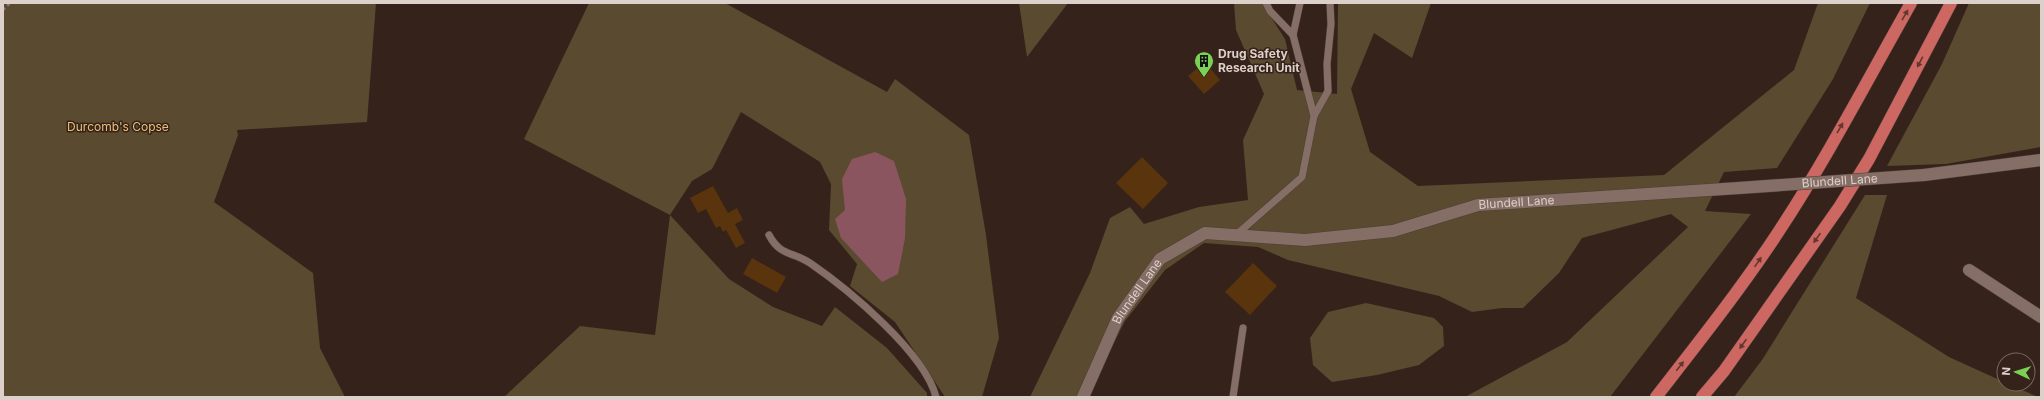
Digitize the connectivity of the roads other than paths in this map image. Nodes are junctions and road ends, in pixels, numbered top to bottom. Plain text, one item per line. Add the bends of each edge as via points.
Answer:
1 (1266, 3) edge
2 (1300, 3) edge
3 (1330, 3) edge
4 (1911, 3) edge
5 (1951, 3) edge
6 (1293, 35) junction
7 (1314, 116) junction
8 (2041, 160) edge
9 (769, 235) dead end
10 (1235, 235) junction
11 (1969, 270) dead end
12 (2041, 317) edge
13 (1243, 328) dead end
14 (936, 397) edge
15 (1083, 397) edge
16 (1233, 397) edge
17 (1656, 397) edge
18 (1702, 397) edge

1 - 6 lane via 1270,11
2 - 6 lane
3 - 7 lane via 1328,91
17 -> 4 highway via 1731,301 1779,231
5 -> 18 highway via 1868,159 1840,206 1724,371
6 - 7 lane
7 - 10 lane via 1302,177
8 - 10 street, Blundell Lane, bridge via 1924,175 1478,205 1393,231 1305,240
9 - 14 lane via 774,246 783,252 801,257 871,312 920,364 933,384
10 - 15 street, Blundell Lane via 1205,233 1160,259 1118,318
11 - 12 street
13 - 16 lane

